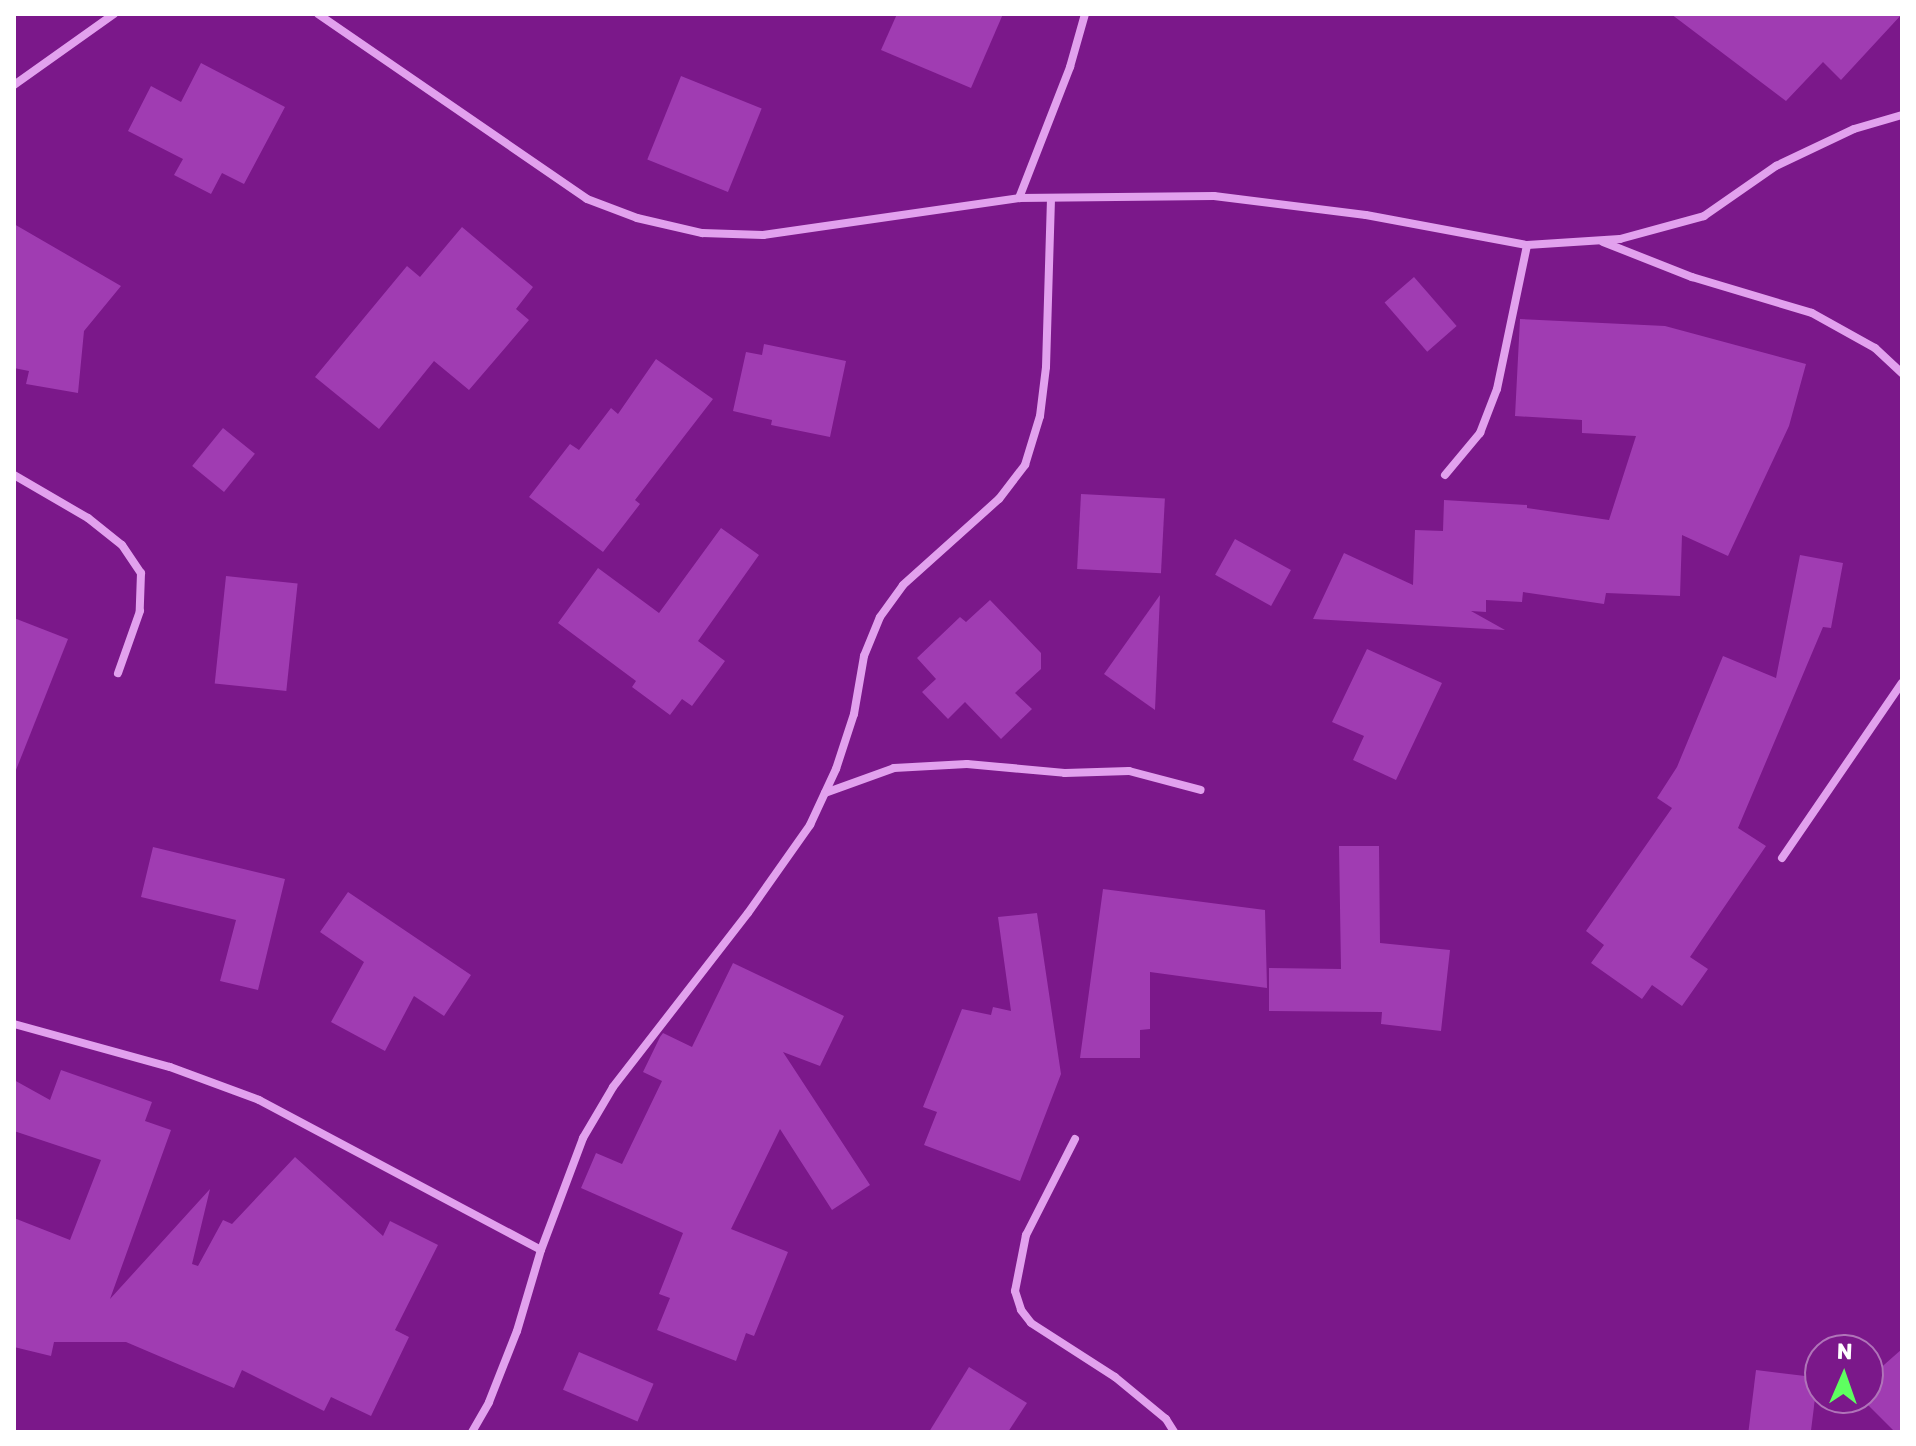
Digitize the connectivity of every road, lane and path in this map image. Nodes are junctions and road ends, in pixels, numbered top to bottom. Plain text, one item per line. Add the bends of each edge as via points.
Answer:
1 (114, 14) edge
2 (318, 14) edge
3 (1085, 14) edge
4 (14, 85) edge
5 (1902, 115) edge
6 (1019, 198) junction
7 (1051, 198) junction
8 (1598, 240) junction
9 (1527, 245) junction
10 (1902, 373) edge
11 (14, 475) edge
12 (1445, 475) dead end
13 (118, 673) dead end
14 (1902, 683) edge
15 (1201, 790) dead end
16 (825, 793) junction
17 (1782, 858) dead end
18 (14, 1024) edge
19 (1075, 1139) dead end
20 (541, 1250) junction
21 (472, 1432) edge
22 (1174, 1432) edge

1 - 4 street
2 - 6 street via 587,199 637,218 702,233 763,235
3 - 6 street
5 - 8 street via 1854,129 1776,166 1704,216
6 - 7 street
7 - 9 street via 1214,196 1366,215
7 - 16 street via 1046,367 1040,416 1025,465 999,499 903,585 880,617 864,656 854,714
8 - 9 street
8 - 10 street via 1692,277 1812,313 1875,348
9 - 12 street via 1497,389 1480,433
11 - 13 street via 88,518 122,545 141,573 140,611
14 - 17 street
15 - 16 street via 1129,771 1065,773 967,764 894,768
16 - 20 street via 810,825 748,913 613,1087 583,1138
18 - 20 street via 170,1067 259,1100
19 - 22 street via 1026,1235 1015,1291 1021,1310 1031,1323 1115,1377 1166,1419
20 - 21 street via 517,1331

